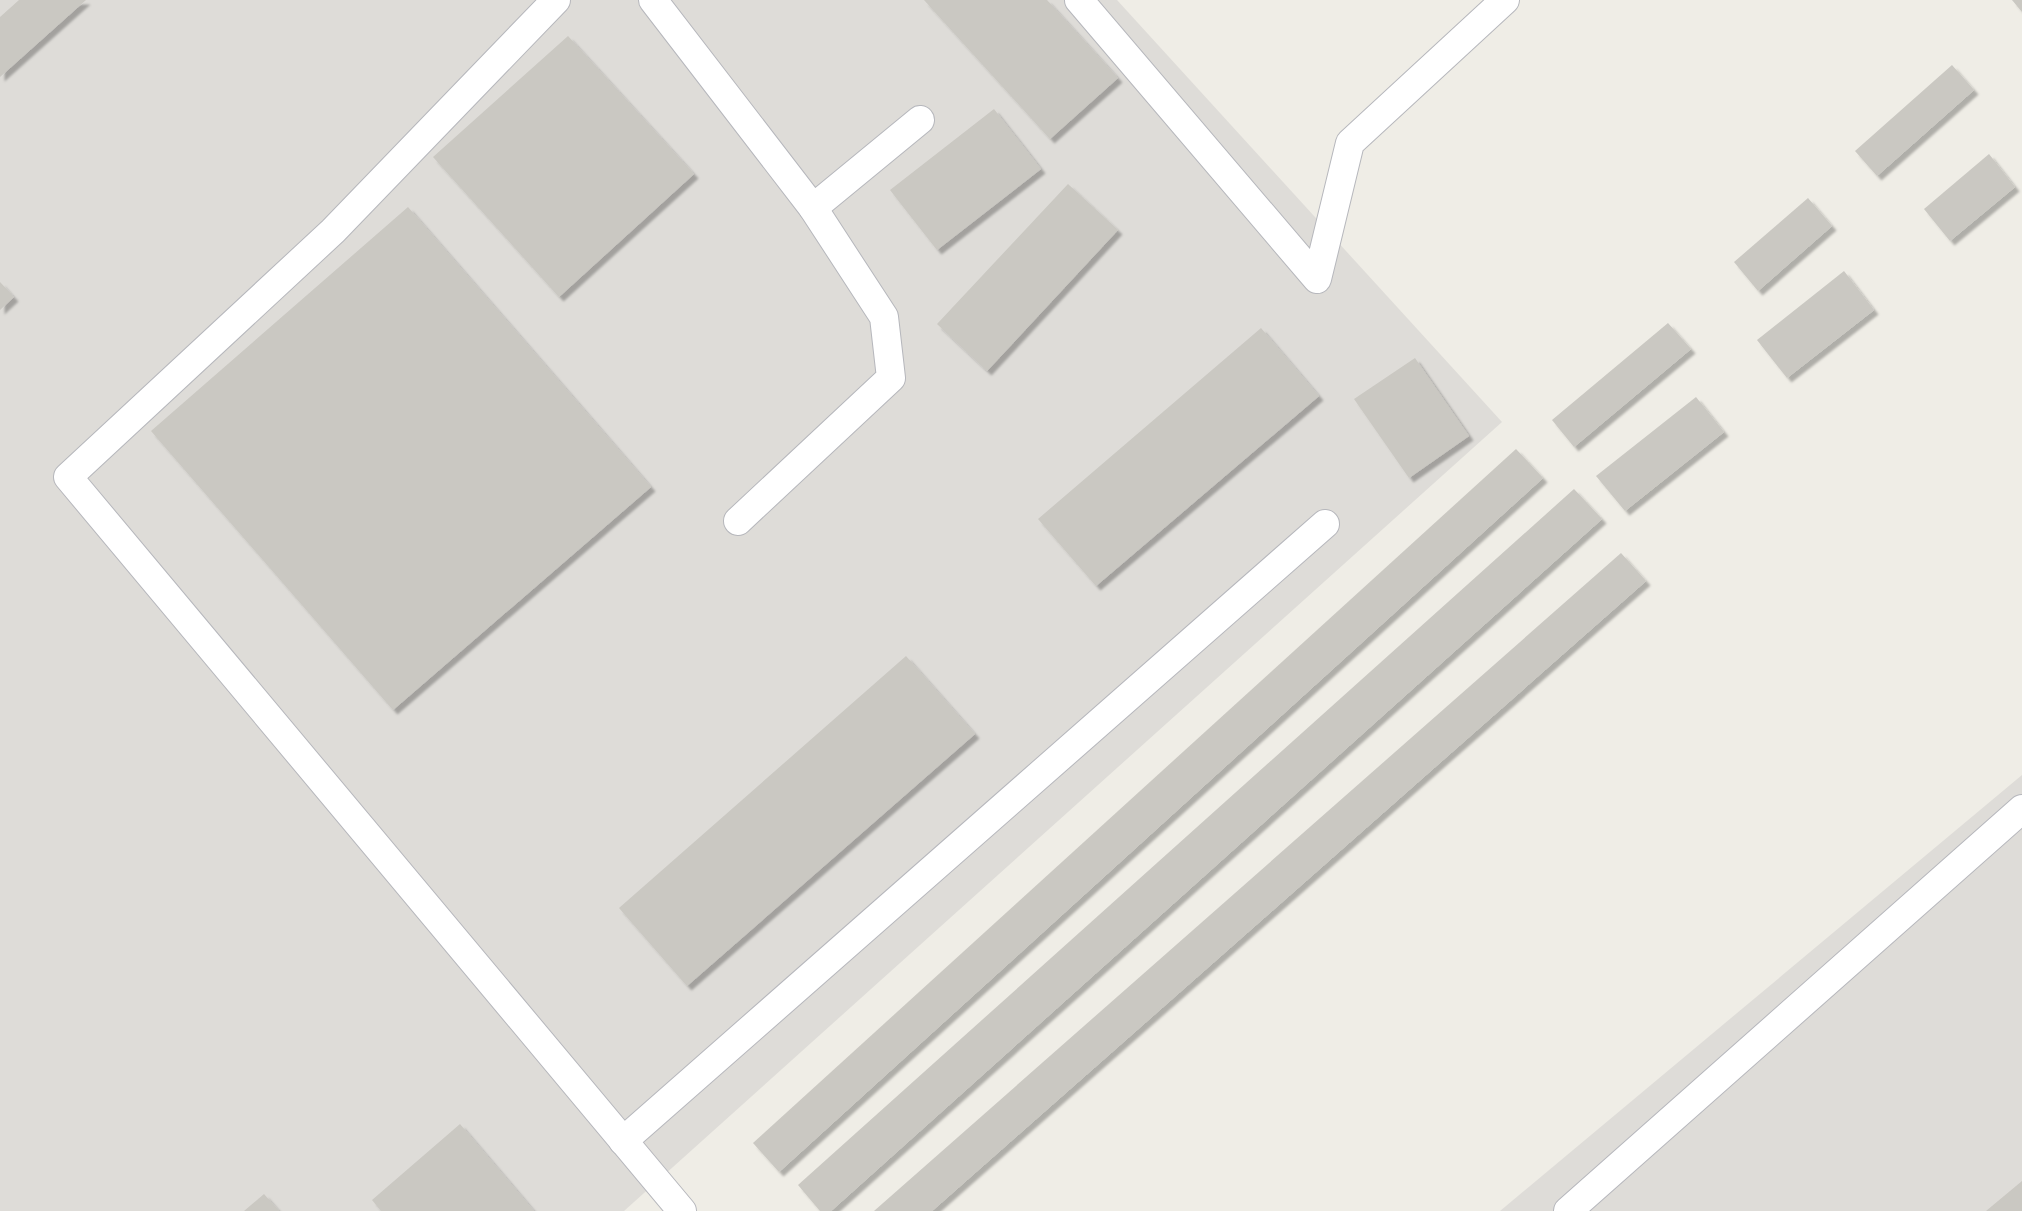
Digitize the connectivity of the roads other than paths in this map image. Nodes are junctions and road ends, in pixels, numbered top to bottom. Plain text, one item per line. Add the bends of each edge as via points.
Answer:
1 (556, 0) edge
2 (653, 0) edge
3 (1079, 0) edge
4 (1505, 0) edge
5 (920, 120) dead end
6 (813, 208) junction
7 (738, 521) dead end
8 (1325, 524) dead end
9 (2022, 809) edge
10 (623, 1141) junction
11 (682, 1211) edge
12 (1568, 1211) edge

1 - 10 street via 333,231 68,477
2 - 6 street
3 - 4 street via 1316,279 1350,143
5 - 6 street
6 - 7 street via 884,317 891,378
8 - 10 street
9 - 12 street
10 - 11 street

